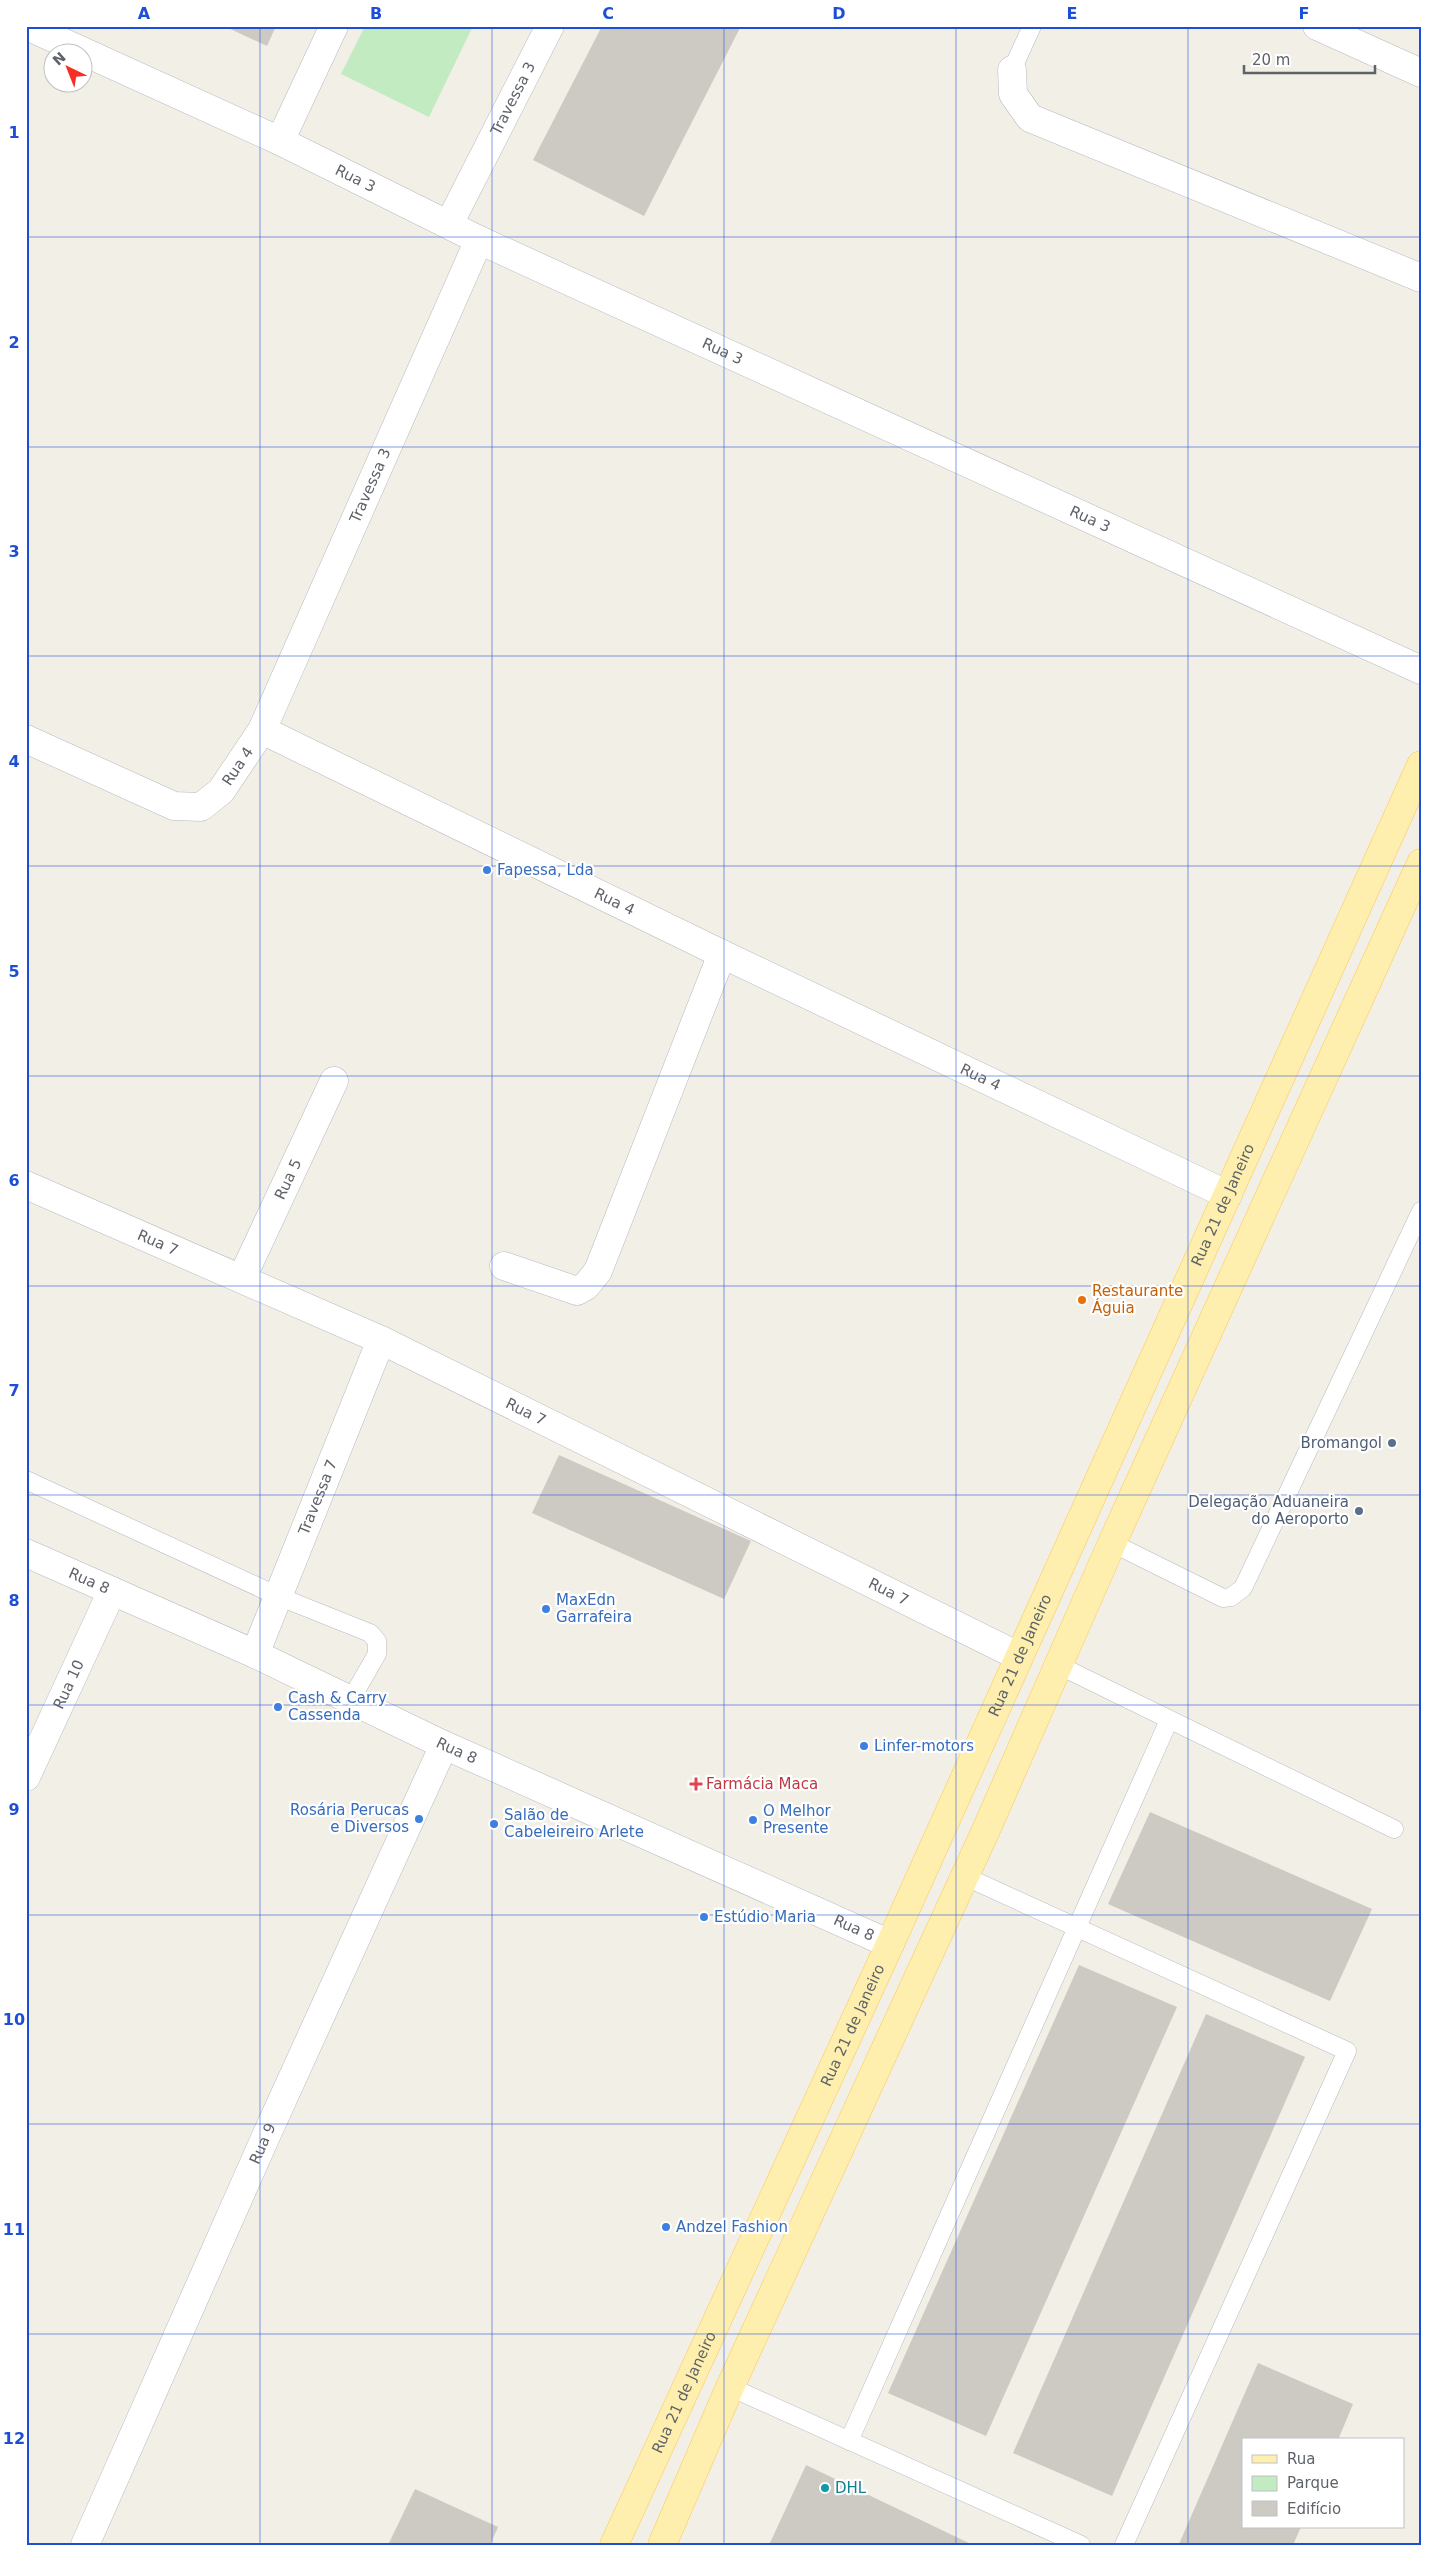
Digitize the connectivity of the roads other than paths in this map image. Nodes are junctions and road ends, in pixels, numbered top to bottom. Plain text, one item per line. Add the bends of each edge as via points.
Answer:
1 (334, 26) edge
2 (550, 26) edge
3 (1032, 26) edge
4 (1318, 26) edge
5 (43, 30) edge
6 (1012, 70) joint
7 (1421, 73) edge
8 (280, 141) junction
9 (449, 224) junction
10 (479, 240) junction
11 (1421, 278) edge
12 (1421, 670) edge
13 (262, 730) junction
14 (26, 740) edge
15 (1421, 765) edge
16 (1421, 863) edge
17 (722, 954) junction
18 (334, 1081) dead end
19 (26, 1186) edge
20 (1228, 1195) junction
21 (1421, 1211) edge
22 (504, 1266) dead end
23 (242, 1278) junction
24 (382, 1340) junction
25 (26, 1480) edge
26 (1112, 1543) junction
27 (26, 1553) edge
28 (112, 1591) junction
29 (280, 1597) junction
30 (255, 1654) junction
31 (1018, 1656) junction
32 (1058, 1665) junction
33 (350, 1701) junction
34 (1169, 1720) junction
35 (444, 1745) junction
36 (26, 1777) edge
37 (1394, 1829) dead end
38 (964, 1876) junction
39 (1077, 1928) junction
40 (890, 1944) junction
41 (730, 2387) junction
42 (849, 2441) junction
43 (85, 2545) edge
44 (614, 2545) edge
45 (662, 2545) edge
46 (1081, 2545) edge
47 (1124, 2545) edge

1 - 8 street
2 - 9 street, Travessa 3
3 - 6 lane
4 - 7 street
5 - 8 street, Rua 3
6 - 11 street via 1013,94 1030,118
8 - 9 street, Rua 3
9 - 10 street, Rua 3
10 - 12 street, Rua 3
10 - 13 street, Travessa 3
13 - 14 street, Rua 4 via 220,791 201,807 174,806
13 - 17 street, Rua 4
15 - 20 main road, Rua 21 de Janeiro
16 - 26 main road
17 - 20 street, Rua 4
17 - 22 street via 598,1271 586,1286 577,1291
18 - 23 street, Rua 5
19 - 23 street, Rua 7
20 - 31 main road, Rua 21 de Janeiro
21 - 26 lane via 1243,1588 1231,1597 1223,1598
23 - 24 street, Rua 7
24 - 29 street, Travessa 7
24 - 31 street, Rua 7
25 - 29 lane
26 - 32 main road
27 - 28 street, Rua 8
28 - 30 street, Rua 8
28 - 36 street, Rua 10
29 - 30 street, Travessa 7
29 - 33 lane via 370,1633 377,1641 377,1654
30 - 33 street, Rua 8
31 - 40 main road, Rua 21 de Janeiro
32 - 34 lane
32 - 38 main road
33 - 35 street, Rua 8
34 - 37 lane
34 - 39 lane
35 - 40 street, Rua 8
35 - 43 street, Rua 9
38 - 39 lane
38 - 41 main road
39 - 42 lane
39 - 47 lane via 1347,2051
40 - 44 main road, Rua 21 de Janeiro
41 - 42 lane
41 - 45 main road
42 - 46 lane

